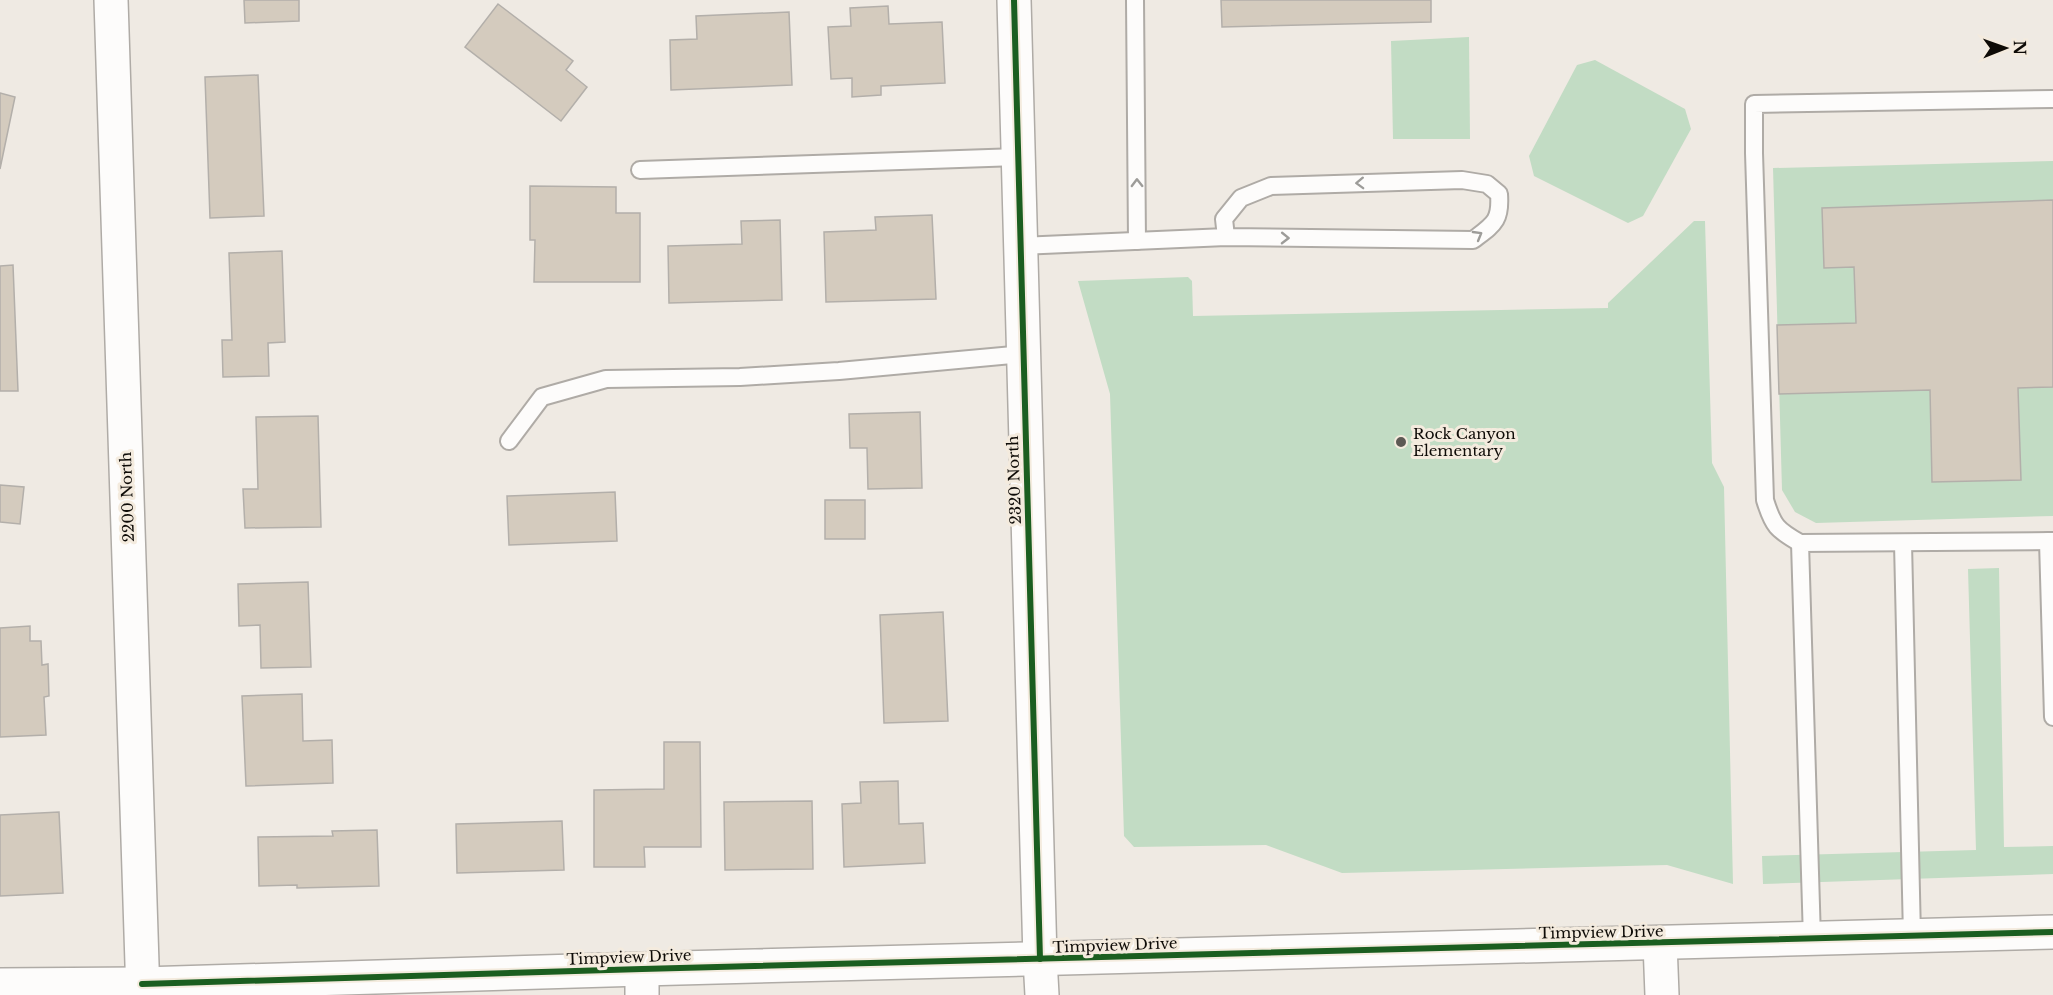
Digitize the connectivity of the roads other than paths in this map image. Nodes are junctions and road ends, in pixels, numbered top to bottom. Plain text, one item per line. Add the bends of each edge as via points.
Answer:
1 (111, 0) edge
2 (1014, 0) edge
3 (1135, 0) edge
4 (2053, 99) edge
5 (1018, 158) junction
6 (640, 170) dead end
7 (1226, 237) junction
8 (1137, 241) junction
9 (1020, 246) junction
10 (1023, 354) junction
11 (509, 441) dead end
12 (2050, 541) edge
13 (1800, 543) junction
14 (1903, 543) junction
15 (2053, 717) edge
16 (2053, 932) edge
17 (1912, 936) junction
18 (1812, 939) junction
19 (1660, 942) junction
20 (1040, 959) junction
21 (642, 982) edge
22 (0, 985) edge
23 (142, 990) edge
24 (1042, 995) edge
25 (1662, 995) edge

1 - 23 street, 2200 North
2 - 5 street, 2320 North
8 -> 3 lane
4 - 13 lane via 1754,104 1765,500 1771,520
5 - 6 lane
5 - 9 street, 2320 North
7 -> 7 lane via 1473,240 1501,212 1499,194 1487,184 1462,180 1271,186 1241,198 1224,219
7 - 8 lane
8 - 9 lane
9 - 10 street, 2320 North
10 - 11 lane via 740,377 606,379 542,397
10 - 20 street, 2320 North
12 - 14 lane
12 - 15 lane
13 - 14 lane
13 - 18 lane
14 - 17 lane
16 - 17 street, Timpview Drive
17 - 18 street, Timpview Drive
18 - 19 street, Timpview Drive
19 - 20 street, Timpview Drive
19 - 25 street
20 - 21 street, Timpview Drive
20 - 24 street, 2320 North
21 - 23 street, Timpview Drive
22 - 23 street, Timpview Drive

